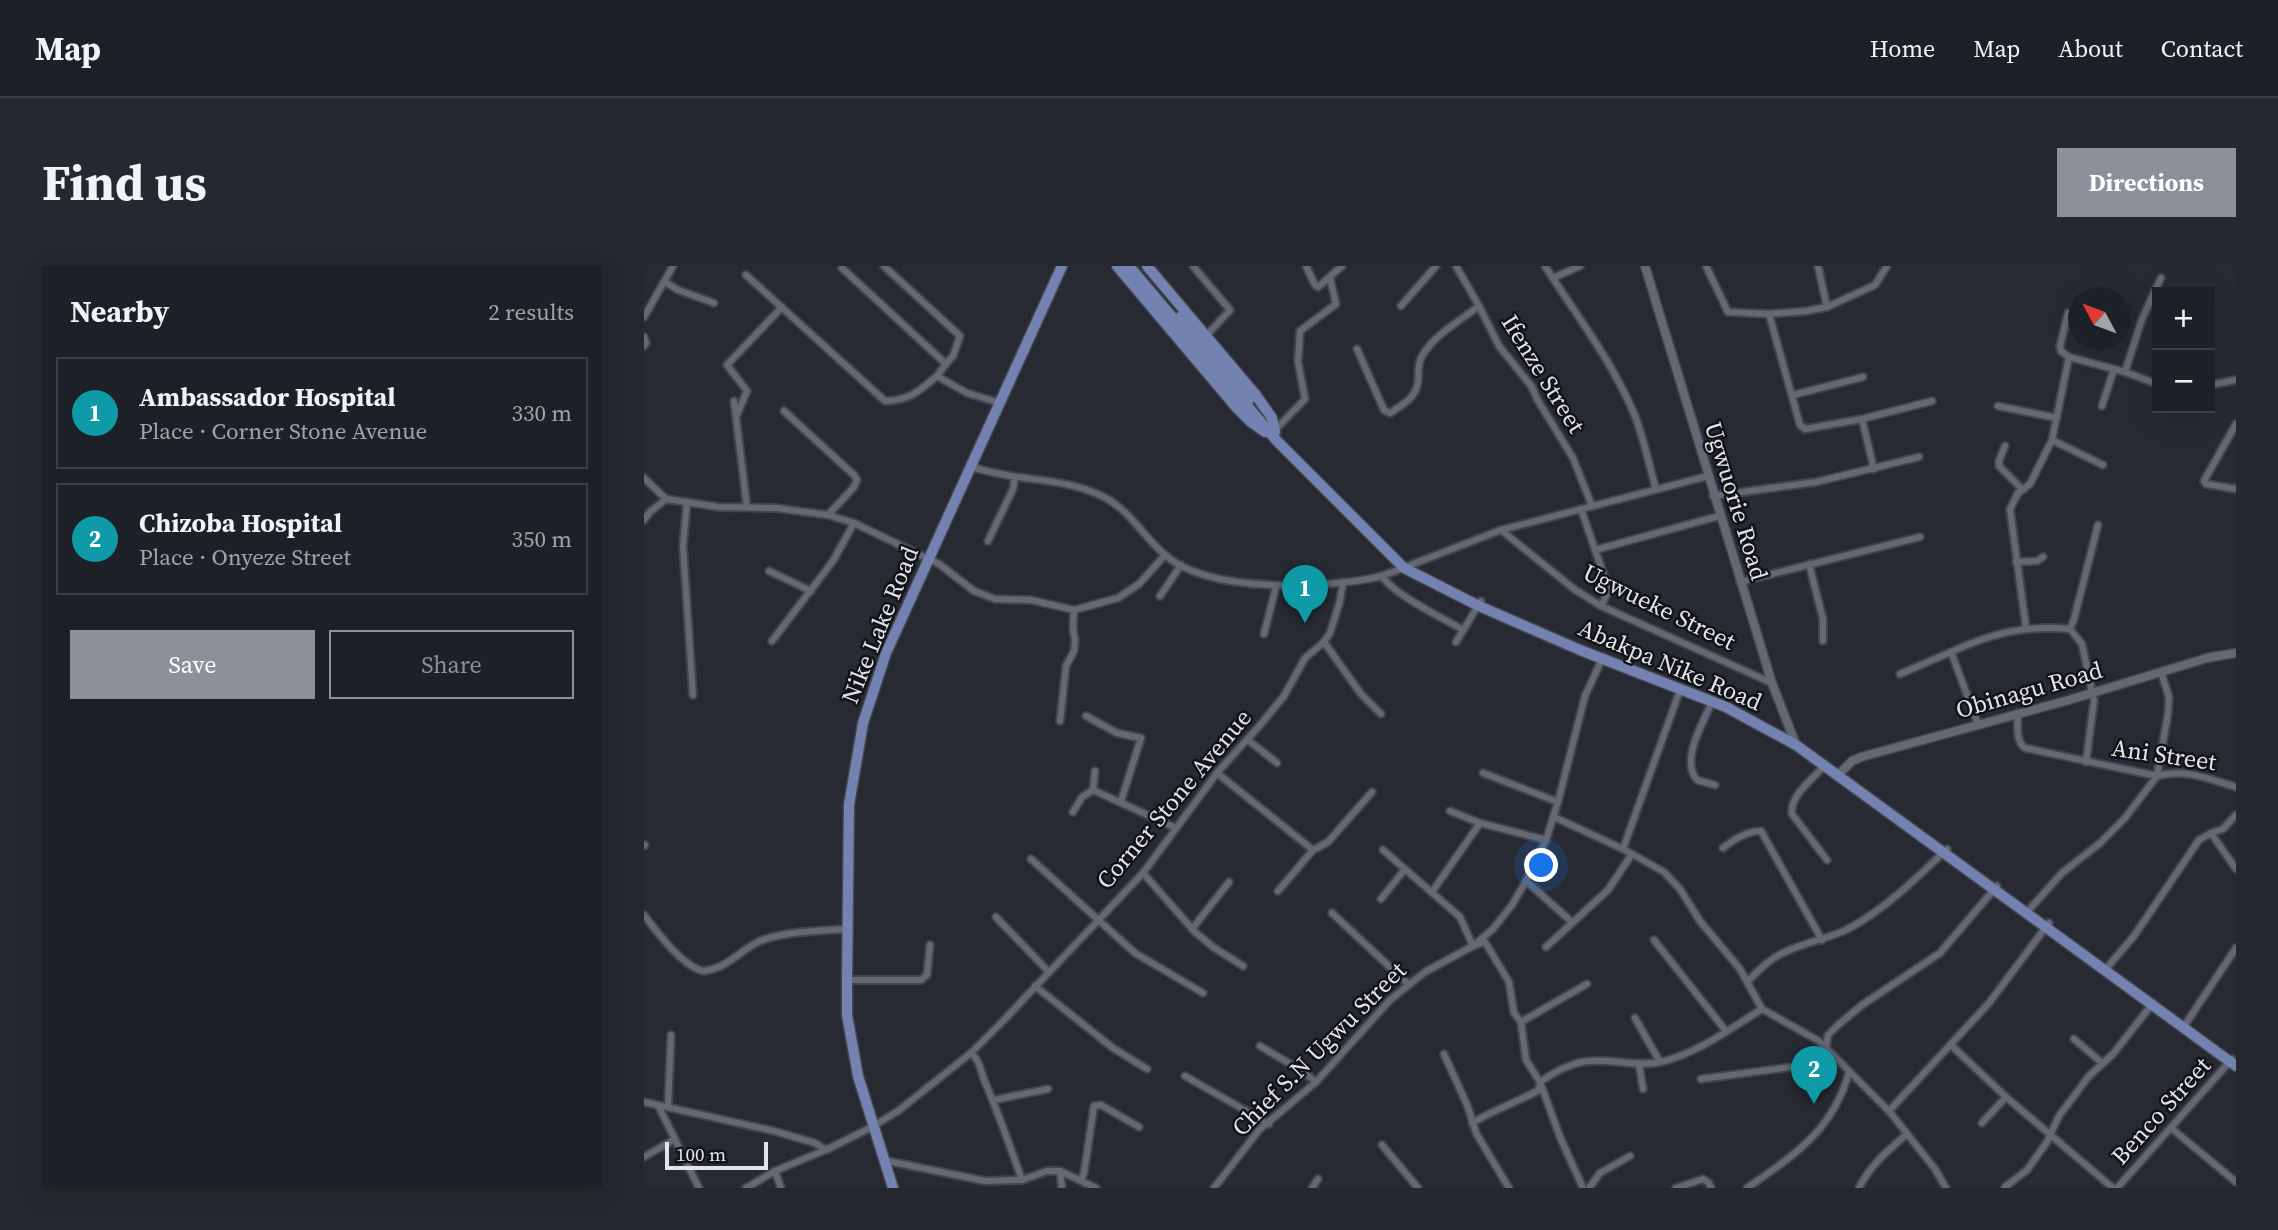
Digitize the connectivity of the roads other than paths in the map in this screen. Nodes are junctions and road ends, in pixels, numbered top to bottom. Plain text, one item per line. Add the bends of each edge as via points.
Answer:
1 (673, 266) edge
2 (884, 266) edge
3 (1062, 266) edge
4 (1117, 266) edge
5 (1129, 266) edge
6 (1137, 266) edge
7 (1147, 266) edge
8 (1193, 266) edge
9 (1307, 266) edge
10 (1342, 266) edge
11 (1436, 266) edge
12 (1456, 266) edge
13 (1545, 266) edge
14 (1580, 266) edge
15 (1645, 266) edge
16 (1706, 266) edge
17 (1818, 266) edge
18 (1886, 266) edge
19 (842, 268) edge
20 (746, 275) dead end
21 (1330, 278) junction
22 (1553, 278) junction
23 (2161, 278) dead end
24 (664, 282) junction
25 (714, 303) dead end
26 (1166, 304) junction
27 (1401, 306) dead end
28 (1479, 306) junction
29 (782, 307) junction
30 (1827, 307) junction
31 (2068, 313) dead end
32 (1769, 314) junction
33 (644, 317) edge
34 (644, 337) edge
35 (1205, 337) junction
36 (644, 346) edge
37 (1357, 349) dead end
38 (2069, 357) junction
39 (946, 363) junction
40 (2114, 369) junction
41 (2125, 372) junction
42 (937, 376) junction
43 (1863, 377) dead end
44 (2236, 380) edge
45 (2152, 382) edge
46 (2215, 383) edge
47 (1793, 395) junction
48 (734, 401) dead end
49 (1932, 401) dead end
50 (1000, 403) junction
51 (2102, 406) dead end
52 (1998, 407) dead end
53 (784, 411) dead end
54 (736, 417) junction
55 (2057, 418) junction
56 (1862, 419) junction
57 (2236, 424) edge
58 (1274, 432) junction
59 (2052, 440) junction
60 (2006, 446) dead end
61 (1919, 457) dead end
62 (2103, 465) dead end
63 (971, 467) junction
64 (1874, 469) junction
65 (1708, 476) junction
66 (1015, 477) junction
67 (644, 478) edge
68 (1656, 489) junction
69 (2236, 489) edge
70 (2023, 490) junction
71 (1713, 496) junction
72 (666, 499) junction
73 (687, 502) junction
74 (1592, 506) junction
75 (747, 508) junction
76 (1581, 509) junction
77 (828, 515) junction
78 (1719, 516) junction
79 (644, 520) edge
80 (854, 523) junction
81 (2098, 525) dead end
82 (1501, 530) junction
83 (1920, 537) dead end
84 (988, 541) dead end
85 (1595, 550) junction
86 (1165, 555) junction
87 (2043, 557) dead end
88 (928, 559) junction
89 (2016, 562) junction
90 (1809, 564) junction
91 (1181, 565) junction
92 (1403, 568) junction
93 (769, 571) dead end
94 (1382, 576) junction
95 (1343, 582) junction
96 (1740, 582) junction
97 (1276, 587) junction
98 (811, 591) junction
99 (1160, 596) dead end
100 (1480, 603) junction
101 (1601, 606) junction
102 (1074, 610) junction
103 (2026, 628) junction
104 (2070, 629) junction
105 (1463, 630) junction
106 (1264, 634) dead end
107 (772, 641) dead end
108 (1324, 642) junction
109 (1456, 642) dead end
110 (1823, 642) dead end
111 (1951, 652) junction
112 (2236, 653) edge
113 (1602, 657) junction
114 (2161, 672) junction
115 (1900, 674) dead end
116 (1772, 683) junction
117 (1680, 690) junction
118 (2092, 692) junction
119 (692, 695) dead end
120 (1713, 702) junction
121 (2018, 713) junction
122 (1381, 715) dead end
123 (1086, 716) dead end
124 (1060, 720) dead end
125 (1979, 724) junction
126 (1248, 740) junction
127 (1795, 742) junction
128 (2086, 762) junction
129 (1277, 763) dead end
130 (1825, 765) junction
131 (1095, 771) dead end
132 (1217, 773) junction
133 (1483, 773) dead end
134 (1840, 773) junction
135 (2157, 776) junction
136 (1715, 785) dead end
137 (2236, 787) edge
138 (1093, 790) junction
139 (1373, 792) dead end
140 (1121, 801) junction
141 (1559, 802) junction
142 (1450, 811) dead end
143 (1073, 812) dead end
144 (2236, 815) edge
145 (1554, 817) junction
146 (1480, 823) junction
147 (1176, 828) junction
148 (2211, 833) junction
149 (1546, 840) junction
150 (1723, 848) dead end
151 (1623, 849) junction
152 (1313, 850) junction
153 (1383, 850) dead end
154 (1945, 850) junction
155 (1632, 854) junction
156 (1031, 859) dead end
157 (1827, 860) dead end
158 (1405, 869) junction
159 (2236, 869) edge
160 (1143, 873) junction
161 (1526, 881) junction
162 (1229, 882) dead end
163 (1996, 887) junction
164 (1278, 891) dead end
165 (1432, 892) junction
166 (1381, 899) dead end
167 (2029, 911) junction
168 (1332, 913) dead end
169 (644, 915) edge
170 (996, 917) dead end
171 (1097, 919) junction
172 (1572, 922) junction
173 (2047, 924) junction
174 (846, 929) junction
175 (1192, 929) junction
176 (1654, 940) dead end
177 (1822, 940) junction
178 (930, 945) dead end
179 (1473, 946) junction
180 (1546, 947) dead end
181 (2236, 948) edge
182 (1243, 966) dead end
183 (2107, 968) junction
184 (1048, 971) junction
185 (847, 980) junction
186 (1747, 982) junction
187 (1408, 984) junction
188 (1587, 984) dead end
189 (1035, 986) junction
190 (1203, 993) dead end
191 (2153, 1003) junction
192 (1762, 1009) junction
193 (1635, 1018) dead end
194 (1521, 1022) junction
195 (2185, 1026) junction
196 (1726, 1031) junction
197 (671, 1035) dead end
198 (2074, 1039) dead end
199 (1951, 1045) junction
200 (1260, 1046) dead end
201 (1826, 1049) junction
202 (971, 1053) junction
203 (1444, 1054) dead end
204 (2234, 1061) edge
205 (1660, 1062) junction
206 (2102, 1063) junction
207 (1639, 1064) junction
208 (1147, 1069) dead end
209 (1849, 1072) junction
210 (1185, 1076) dead end
211 (1701, 1079) dead end
212 (1315, 1082) junction
213 (1540, 1082) junction
214 (1643, 1088) dead end
215 (1048, 1089) dead end
216 (2006, 1097) junction
217 (994, 1100) junction
218 (644, 1102) edge
219 (658, 1105) junction
220 (668, 1107) junction
221 (1888, 1111) junction
222 (1472, 1123) junction
223 (1269, 1124) junction
224 (1982, 1124) dead end
225 (872, 1127) junction
226 (1139, 1127) dead end
227 (2171, 1128) junction
228 (1907, 1134) junction
229 (2050, 1134) junction
230 (675, 1139) junction
231 (1382, 1145) dead end
232 (830, 1148) junction
233 (1630, 1156) dead end
234 (644, 1157) edge
235 (883, 1160) junction
236 (775, 1171) junction
237 (1059, 1171) junction
238 (1318, 1179) dead end
239 (1022, 1180) junction
240 (1081, 1180) junction
241 (2236, 1182) edge
242 (985, 1185) edge
243 (2006, 1187) edge
244 (2120, 1187) edge
245 (699, 1188) edge
246 (746, 1188) edge
247 (781, 1188) edge
248 (892, 1188) edge
249 (1062, 1188) edge
250 (1096, 1188) edge
251 (1214, 1188) edge
252 (1312, 1188) edge
253 (1418, 1188) edge
254 (1509, 1188) edge
255 (1583, 1188) edge
256 (1589, 1188) edge
257 (1676, 1188) edge
258 (1711, 1188) edge
259 (1747, 1188) edge
260 (1859, 1188) edge
261 (1946, 1188) edge

1 - 24 street
2 - 39 street via 960,336
3 - 50 main road, Nike Lake Road
4 - 58 main road via 1236,407 1258,428
5 - 26 main road, Abakpa Nike Road
6 - 26 main road, Abakpa Nike Road
7 - 35 main road
8 - 35 street via 1230,307
9 - 21 street via 1317,286
10 - 21 street
11 - 27 street
12 - 28 street, Ifenze Street
13 - 22 street
14 - 22 street
15 - 65 street, Ugwuorie Road
16 - 32 street via 1730,314
17 - 30 street
18 - 30 street via 1875,285
19 - 39 street
20 - 29 street
21 - 58 street via 1336,304 1300,331 1298,362 1306,399
22 - 68 street via 1616,378 1635,417
23 - 41 street
24 - 25 street
24 - 33 street
26 - 58 main road, Abakpa Nike Road via 1236,395
28 - 37 street via 1428,347 1418,366 1414,394 1390,413 1384,410
28 - 74 street, Ifenze Street via 1499,346 1532,387 1573,458
29 - 42 street via 885,401 911,397
29 - 54 street via 727,365 747,391
30 - 32 street
31 - 38 street via 2060,346
32 - 47 street
34 - 36 street
35 - 58 main road via 1255,394 1272,418
38 - 40 street
38 - 55 street
39 - 42 street
40 - 41 street
40 - 51 street
41 - 45 street
42 - 50 street via 967,393
43 - 47 street
44 - 46 street
47 - 56 street via 1805,429
48 - 54 street
49 - 56 street
50 - 63 main road, Nike Lake Road
52 - 55 street
53 - 77 street via 857,480
54 - 75 street
55 - 59 street
56 - 64 street
57 - 69 street via 2204,481
58 - 92 main road, Abakpa Nike Road
59 - 62 street
59 - 70 street
60 - 70 street via 1999,466
61 - 64 street
63 - 66 street
63 - 88 main road, Nike Lake Road
64 - 71 street
65 - 68 street
65 - 71 street, Ugwuorie Road
66 - 84 street
66 - 86 street via 1074,485 1103,496 1141,527
67 - 72 street
68 - 74 street
70 - 89 street via 2010,509
71 - 78 street, Ugwuorie Road
72 - 73 street
72 - 79 street
73 - 75 street
73 - 119 street via 683,546
74 - 76 street
75 - 77 street
76 - 82 street
76 - 85 street
77 - 80 street
78 - 85 street
78 - 96 street, Ugwuorie Road
80 - 88 street
80 - 98 street
81 - 104 street
82 - 92 street
82 - 101 street, Ugwueke Street
83 - 90 street
85 - 101 street via 1609,590
86 - 91 street
86 - 102 street via 1139,584 1118,598
87 - 89 street
88 - 102 street via 974,591 995,599 1031,600
88 - 174 main road, Nike Lake Road via 886,653 863,723 849,805
89 - 103 street
90 - 96 street
90 - 110 street via 1823,619
91 - 97 street
91 - 99 street
92 - 94 street
92 - 100 main road, Abakpa Nike Road
93 - 98 street
94 - 95 street
94 - 105 street
95 - 97 street
95 - 108 street, Corner Stone Avenue
96 - 116 street, Ugwuorie Road
97 - 106 street
98 - 107 street
100 - 105 street
100 - 113 main road, Abakpa Nike Road
101 - 116 street, Ugwueke Street
102 - 124 street via 1074,651 1066,666
103 - 104 street
103 - 111 street via 1993,634
104 - 118 street, Ani Street via 2082,644
105 - 109 street
108 - 122 street
108 - 126 street, Corner Stone Avenue via 1305,658 1284,696
111 - 115 street
111 - 125 street
112 - 114 street, Obinagu Road
113 - 117 main road, Abakpa Nike Road
113 - 127 main road, Abakpa Nike Road via 1724,703
113 - 141 street, Chief S.N Ugwu Street via 1585,696
114 - 118 street, Obinagu Road
114 - 135 street via 2169,697
116 - 127 street, Ugwuorie Road
117 - 120 main road, Abakpa Nike Road
117 - 151 street
118 - 121 street, Obinagu Road
118 - 128 street, Ani Street
120 - 127 main road, Abakpa Nike Road
120 - 136 street via 1691,768 1697,780
121 - 125 street, Obinagu Road
121 - 128 street, Ani Street via 2020,745
123 - 140 street via 1117,733 1141,738
125 - 134 street, Obinagu Road via 1861,757
126 - 129 street
126 - 132 street, Corner Stone Avenue
127 - 130 main road, Abakpa Nike Road
127 - 134 main road, Abakpa Nike Road
128 - 135 street, Ani Street
130 - 134 main road, Abakpa Nike Road
130 - 157 street via 1791,809
131 - 138 street
132 - 147 street, Corner Stone Avenue
132 - 152 street
133 - 141 street
134 - 154 main road, Abakpa Nike Road
135 - 137 street, Ani Street via 2188,773
135 - 167 street via 2125,818 2067,868
138 - 140 street
138 - 143 street
139 - 152 street via 1328,842
140 - 147 street
141 - 145 street, Chief S.N Ugwu Street
142 - 146 street
144 - 148 street via 2223,829
145 - 149 street, Chief S.N Ugwu Street
145 - 151 street
146 - 149 street
146 - 165 street
147 - 160 street, Corner Stone Avenue
148 - 159 street
148 - 183 street via 2190,851 2150,914
149 - 161 street, Chief S.N Ugwu Street
150 - 177 street via 1760,831
151 - 155 street
152 - 164 street
153 - 158 street
154 - 163 main road, Abakpa Nike Road
154 - 177 street via 1890,900
155 - 172 street via 1608,890
155 - 186 street via 1664,872 1680,889
156 - 171 street
158 - 165 street
158 - 166 street
160 - 171 street, Corner Stone Avenue
160 - 175 street
161 - 172 street
161 - 179 street, Chief S.N Ugwu Street via 1493,929
162 - 175 street
163 - 167 main road, Abakpa Nike Road
163 - 201 street via 1940,953 1861,1005 1828,1035
165 - 179 street via 1460,917
167 - 173 main road, Abakpa Nike Road
168 - 187 street
169 - 174 street via 690,965 703,971 728,963 767,938
170 - 184 street
171 - 184 street, Corner Stone Avenue
171 - 190 street via 1135,953
172 - 180 street
173 - 183 main road, Abakpa Nike Road
173 - 199 street via 1989,1003
174 - 185 main road, Nike Lake Road
175 - 182 street
176 - 196 street
177 - 186 street via 1784,952
178 - 185 street via 927,975 920,980
179 - 187 street, Chief S.N Ugwu Street
179 - 194 street via 1485,942 1509,982 1514,1013
181 - 195 street
183 - 191 main road, Abakpa Nike Road
184 - 189 street, Corner Stone Avenue
185 - 225 main road, Nike Lake Road via 847,1015
186 - 192 street
187 - 212 street, Chief S.N Ugwu Street
188 - 194 street
189 - 202 street, Corner Stone Avenue
189 - 208 street
191 - 195 main road, Abakpa Nike Road
191 - 206 street
192 - 196 street
192 - 201 street
193 - 205 street
194 - 213 street via 1526,1060
195 - 204 main road, Abakpa Nike Road
196 - 205 street via 1686,1054
197 - 220 street
198 - 206 street
199 - 216 street
199 - 221 street
200 - 212 street
201 - 209 street
201 - 211 street via 1813,1064 1802,1067
202 - 217 street via 980,1062
202 - 225 street, Corner Stone Avenue via 914,1100
203 - 222 street
204 - 227 street, Benco Street
205 - 207 street
206 - 229 street
207 - 213 street via 1590,1061
207 - 214 street
209 - 221 street
209 - 259 street via 1827,1120 1812,1139
210 - 223 street
212 - 223 street, Chief S.N Ugwu Street
213 - 222 street via 1539,1090
213 - 255 street
215 - 217 street
216 - 224 street
216 - 229 street
217 - 239 street
218 - 219 street
219 - 220 street
219 - 230 street
220 - 232 street
221 - 228 street
222 - 254 street
223 - 251 street, Chief S.N Ugwu Street via 1259,1130
225 - 232 street, Corner Stone Avenue
225 - 235 main road, Nike Lake Road
226 - 240 street via 1095,1104
227 - 241 street
227 - 244 street, Benco Street
228 - 260 street via 1878,1160
228 - 261 street
229 - 243 street via 2027,1170
229 - 244 street
230 - 234 street
230 - 245 street
231 - 253 street
232 - 236 street, Corner Stone Avenue
233 - 256 street via 1600,1172
235 - 242 street
235 - 248 main road, Nike Lake Road
236 - 246 street, Corner Stone Avenue
236 - 247 street
237 - 239 street
237 - 240 street
237 - 249 street
238 - 252 street
239 - 242 street
240 - 250 street
257 - 258 street via 1703,1180

